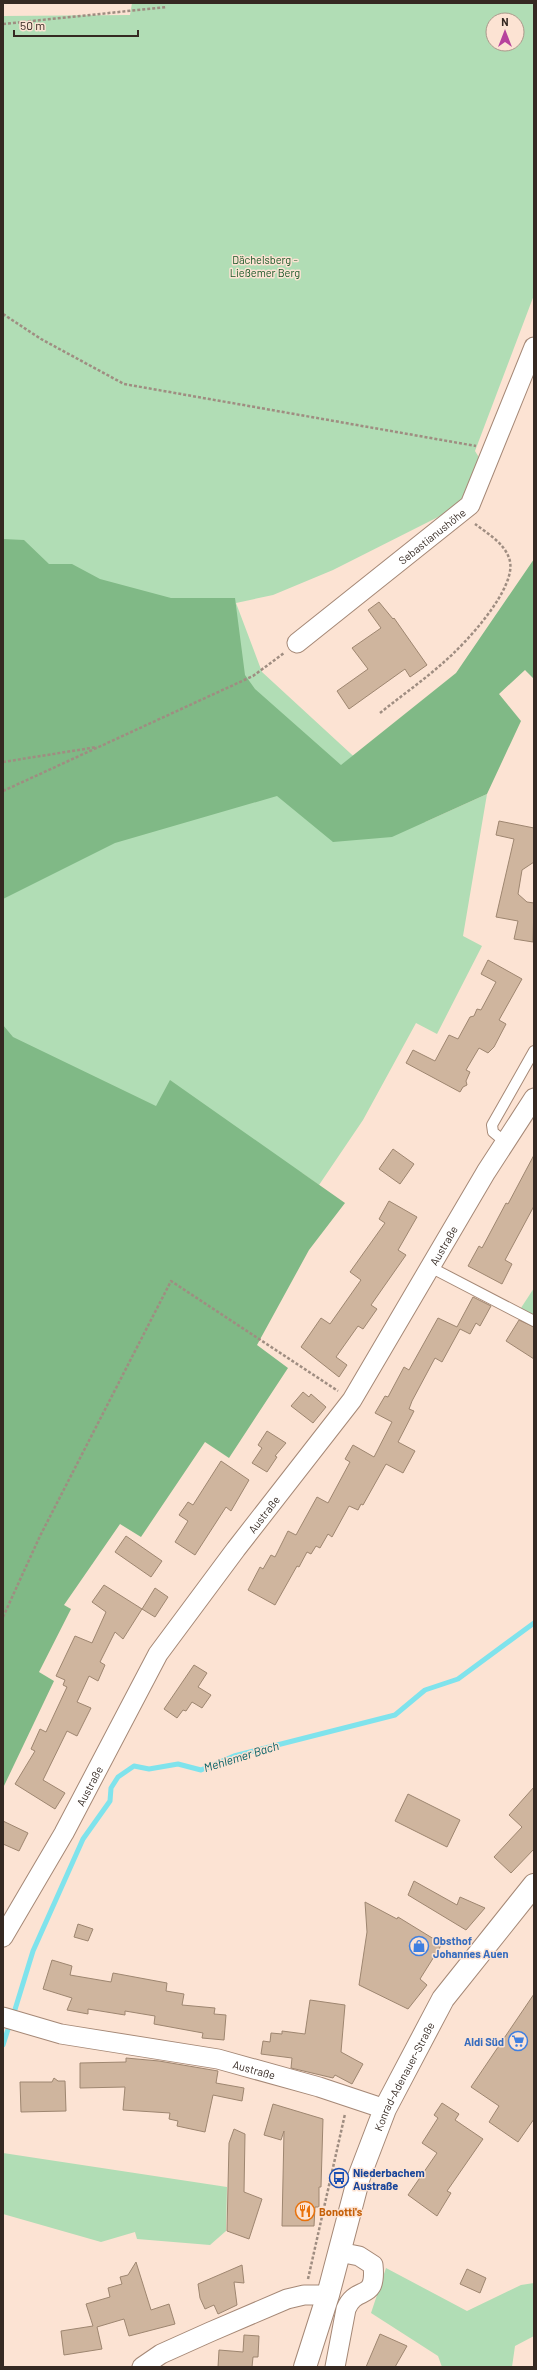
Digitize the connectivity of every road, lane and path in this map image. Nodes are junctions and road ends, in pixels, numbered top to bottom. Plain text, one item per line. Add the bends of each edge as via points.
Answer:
1 (167, 7) dead end
2 (3, 24) edge
3 (3, 314) edge
4 (534, 347) edge
5 (494, 449) junction
6 (462, 514) junction
7 (297, 643) joint
8 (380, 713) dead end
9 (101, 746) junction
10 (3, 762) edge
11 (3, 791) edge
12 (534, 1051) edge
13 (534, 1098) edge
14 (505, 1142) junction
15 (430, 1267) junction
16 (534, 1321) edge
17 (352, 1400) junction
18 (3, 1617) edge
19 (534, 1886) edge
20 (3, 1937) edge
21 (3, 2017) edge
22 (344, 2096) junction
23 (385, 2110) junction
24 (339, 2252) junction
25 (304, 2295) junction
26 (328, 2295) junction
27 (142, 2367) edge
28 (305, 2367) edge
29 (335, 2367) edge

1 - 2 path
3 - 5 path via 41,339 124,384
4 - 5 street, Sebastianushöhe
5 - 6 street, Sebastianushöhe via 475,497
6 - 7 street, Sebastianushöhe
6 - 8 path via 503,546 510,558 510,573 501,594 474,632 445,662
7 - 9 path via 253,676
9 - 10 path
9 - 11 path
12 - 14 lane via 492,1125 493,1132
13 - 14 street, Austraße
14 - 15 street, Austraße
15 - 16 lane
15 - 17 street, Austraße
17 - 18 path via 170,1281 40,1536
17 - 20 street, Austraße via 158,1654 64,1833
19 - 23 main road, Konrad-Adenauer-Straße via 443,1999
21 - 22 street, Austraße via 61,2034 218,2059
22 - 23 street, Austraße
22 - 25 path via 346,2117
23 - 24 main road, Konrad-Adenauer-Straße via 359,2177
24 - 26 main road, Konrad-Adenauer-Straße
24 - 29 street via 359,2256 373,2265 375,2280 370,2290 349,2301
25 - 26 street
25 - 27 street via 287,2299 210,2332 161,2354
26 - 28 main road, Konrad-Adenauer-Straße

